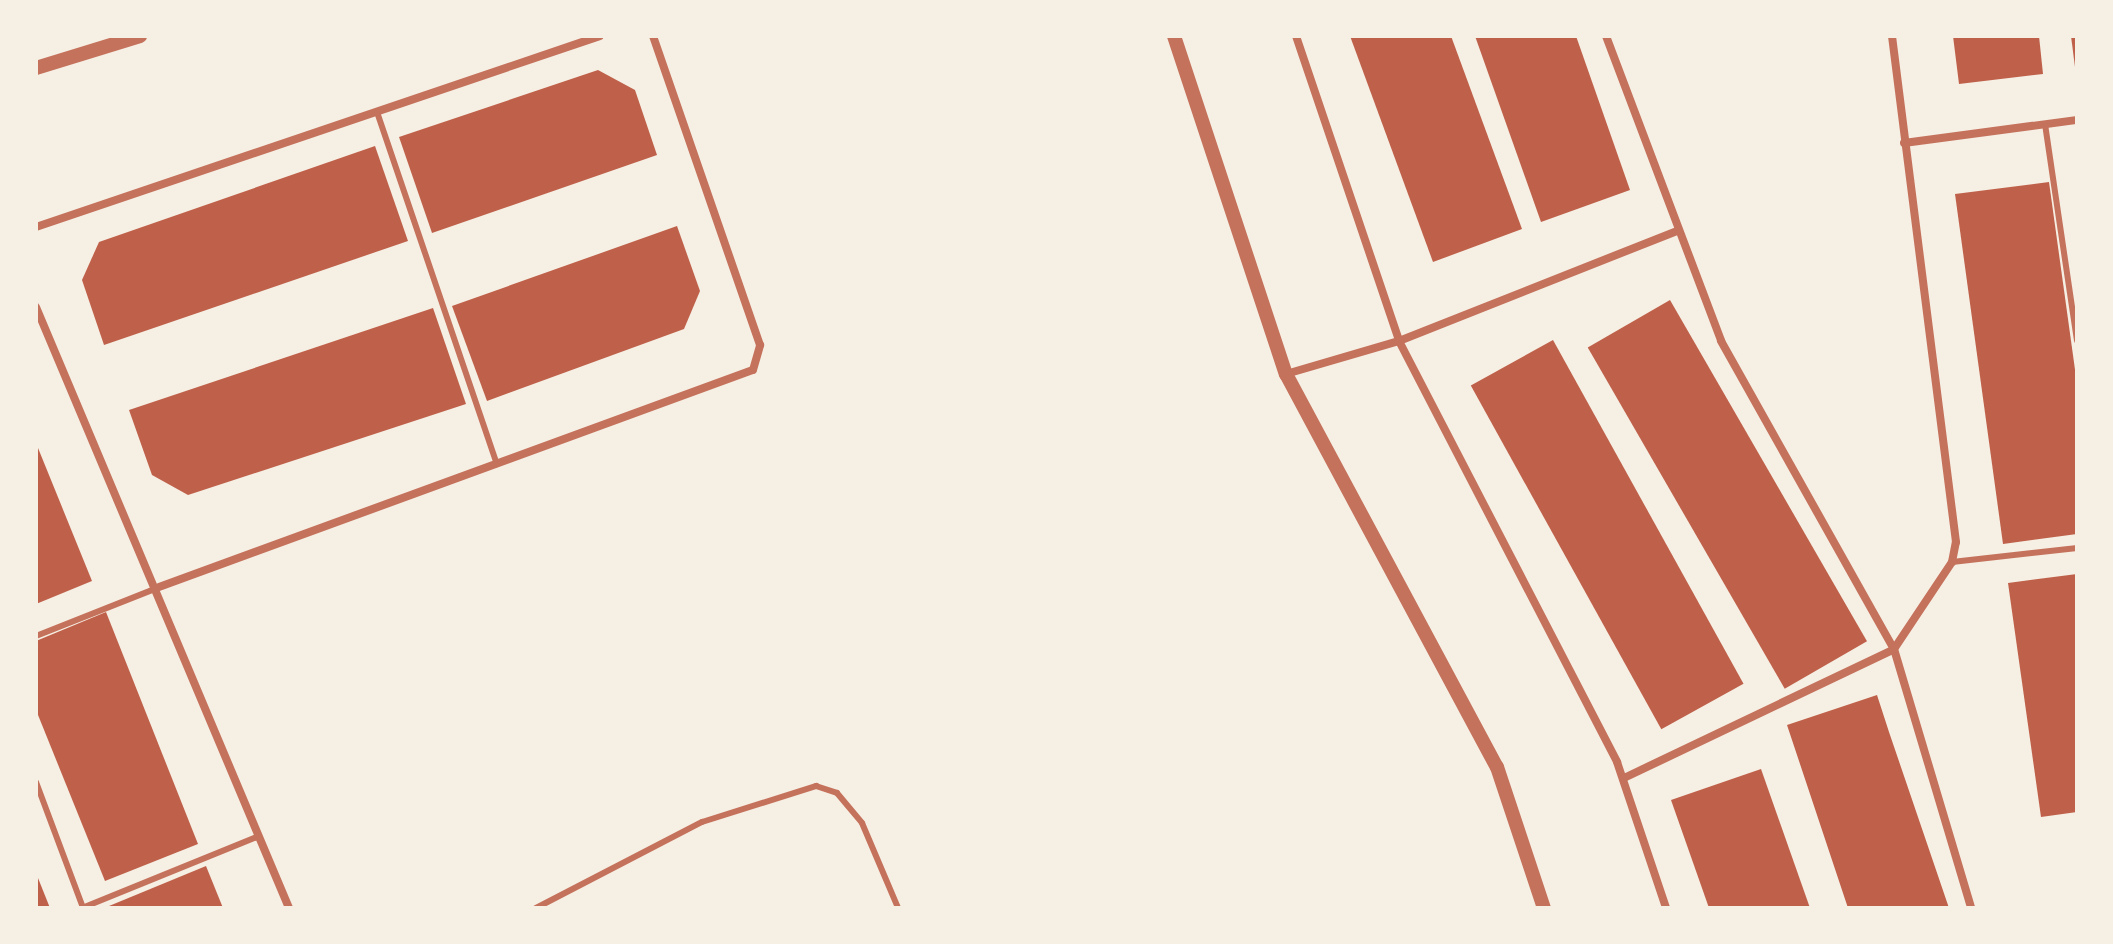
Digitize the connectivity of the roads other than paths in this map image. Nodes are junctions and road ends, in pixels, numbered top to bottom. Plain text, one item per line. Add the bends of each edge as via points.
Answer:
1 (140, 36) edge
2 (600, 36) edge
3 (653, 36) edge
4 (1174, 36) edge
5 (1296, 36) edge
6 (1606, 36) edge
7 (1892, 36) edge
8 (36, 68) edge
9 (377, 112) junction
10 (2077, 120) edge
11 (2045, 124) junction
12 (1904, 143) junction
13 (36, 227) edge
14 (1675, 232) junction
15 (36, 307) edge
16 (1399, 341) junction
17 (2077, 341) edge
18 (1286, 374) junction
19 (497, 465) junction
20 (2077, 548) edge
21 (1952, 562) junction
22 (159, 587) junction
23 (36, 636) edge
24 (1894, 649) junction
25 (1624, 778) junction
26 (36, 782) edge
27 (259, 836) junction
28 (83, 908) edge
29 (289, 908) edge
30 (536, 908) edge
31 (898, 908) edge
32 (1544, 908) edge
33 (1666, 908) edge
34 (1971, 908) edge

1 - 8 street
2 - 9 street
3 - 19 street via 760,354 745,375
4 - 18 street
5 - 16 street
6 - 14 street
7 - 12 street
9 - 13 street
9 - 19 lane
10 - 11 street
11 - 12 street
11 - 17 lane
12 - 21 street via 1956,542
14 - 16 street
14 - 24 street via 1721,341
15 - 22 street
16 - 18 street
16 - 25 street
18 - 32 street via 1497,767
19 - 22 street
20 - 21 lane
21 - 24 street
22 - 23 lane
22 - 27 street
24 - 25 street
24 - 34 street
25 - 33 street
26 - 28 lane
27 - 28 lane
27 - 29 street
30 - 31 lane via 702,822 816,786 837,793 862,823

